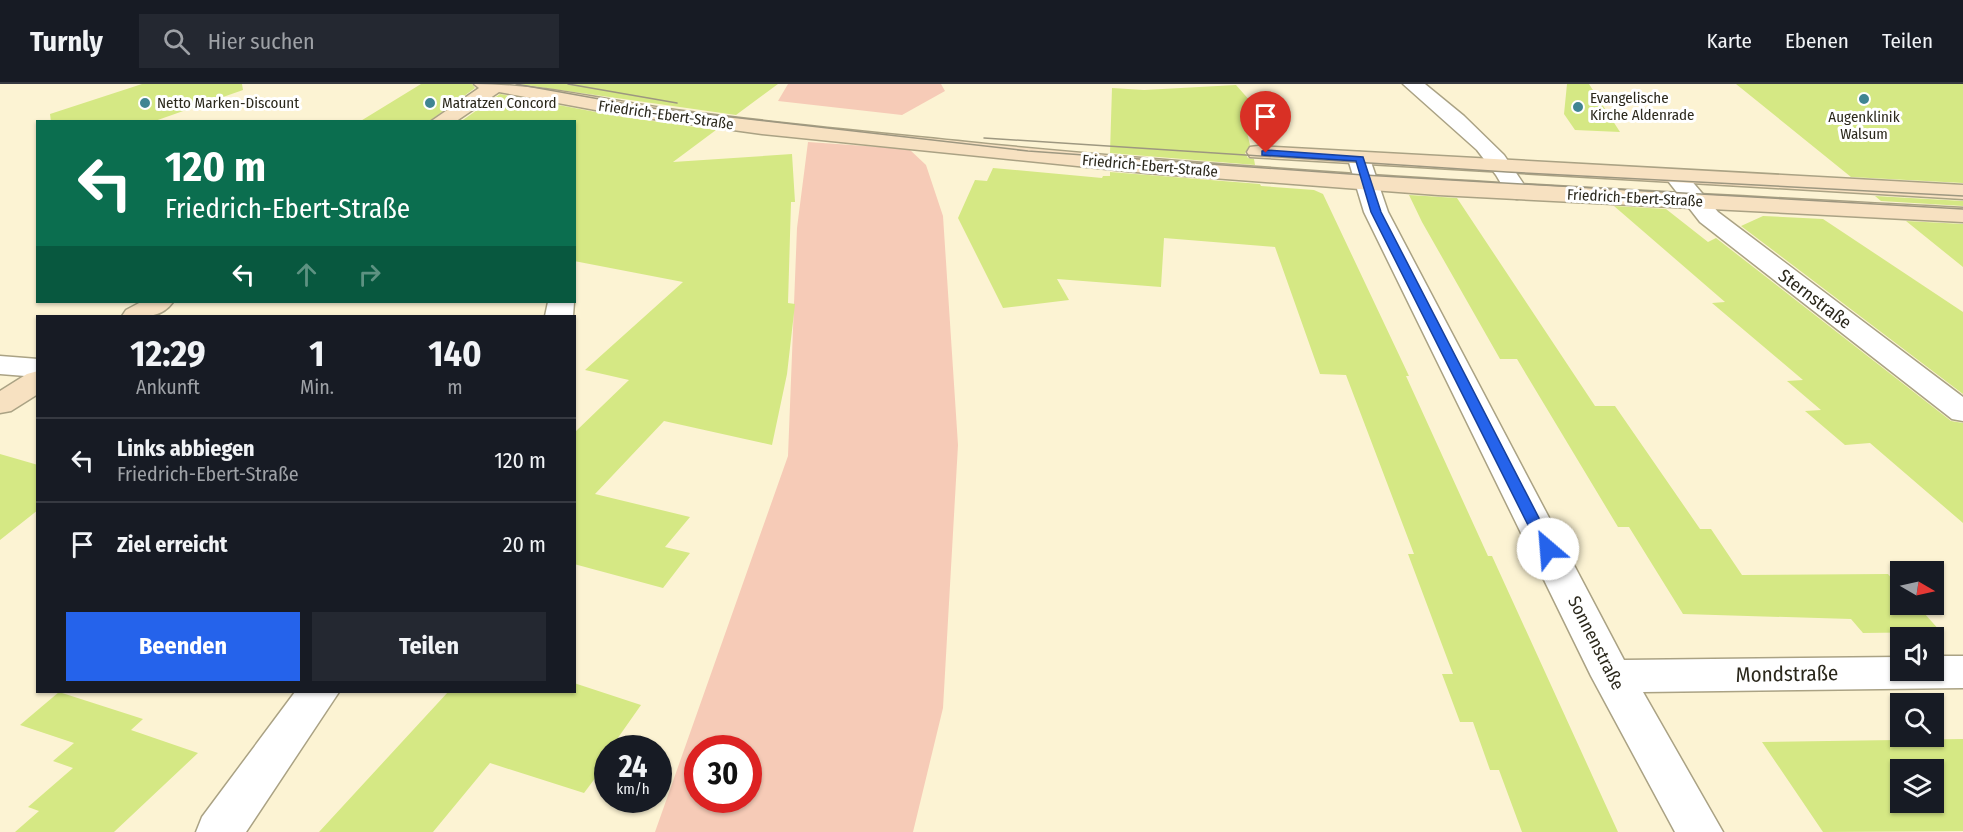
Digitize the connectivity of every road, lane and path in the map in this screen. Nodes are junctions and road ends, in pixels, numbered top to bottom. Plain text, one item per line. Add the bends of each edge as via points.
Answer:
1 (1413, 84) edge
2 (492, 85) edge
3 (624, 90) dead end
4 (443, 120) edge
5 (1110, 142) dead end
6 (1242, 151) dead end
7 (1504, 167) junction
8 (1363, 171) junction
9 (1676, 177) junction
10 (1517, 192) junction
11 (1963, 192) edge
12 (1697, 202) junction
13 (1963, 215) edge
14 (157, 303) edge
15 (138, 315) edge
16 (0, 366) edge
17 (36, 368) edge
18 (36, 381) edge
19 (0, 404) edge
20 (1963, 412) edge
21 (1963, 672) edge
22 (1612, 676) junction
23 (317, 693) edge
24 (219, 832) edge
25 (1700, 832) edge

1 - 7 street via 1484,142
2 - 4 main road
2 - 8 main road, Friedrich-Ebert-Straße via 617,108 774,129 1146,166
3 - 5 main road, Friedrich-Ebert-Straße via 777,115 898,128
6 - 8 main road, Friedrich-Ebert-Straße
7 - 8 main road, Friedrich-Ebert-Straße
7 - 9 main road, Friedrich-Ebert-Straße
7 - 10 street
8 - 10 main road, Friedrich-Ebert-Straße
8 - 22 street, Sonnenstraße via 1376,212
9 - 11 main road, Friedrich-Ebert-Straße
9 - 12 street, Sternstraße
10 - 12 main road, Friedrich-Ebert-Straße
12 - 13 main road, Friedrich-Ebert-Straße
12 - 20 street, Sternstraße via 1709,217
14 - 15 main road
16 - 17 street
18 - 19 main road
21 - 22 street, Mondstraße
22 - 25 street, Sonnenstraße
23 - 24 street

